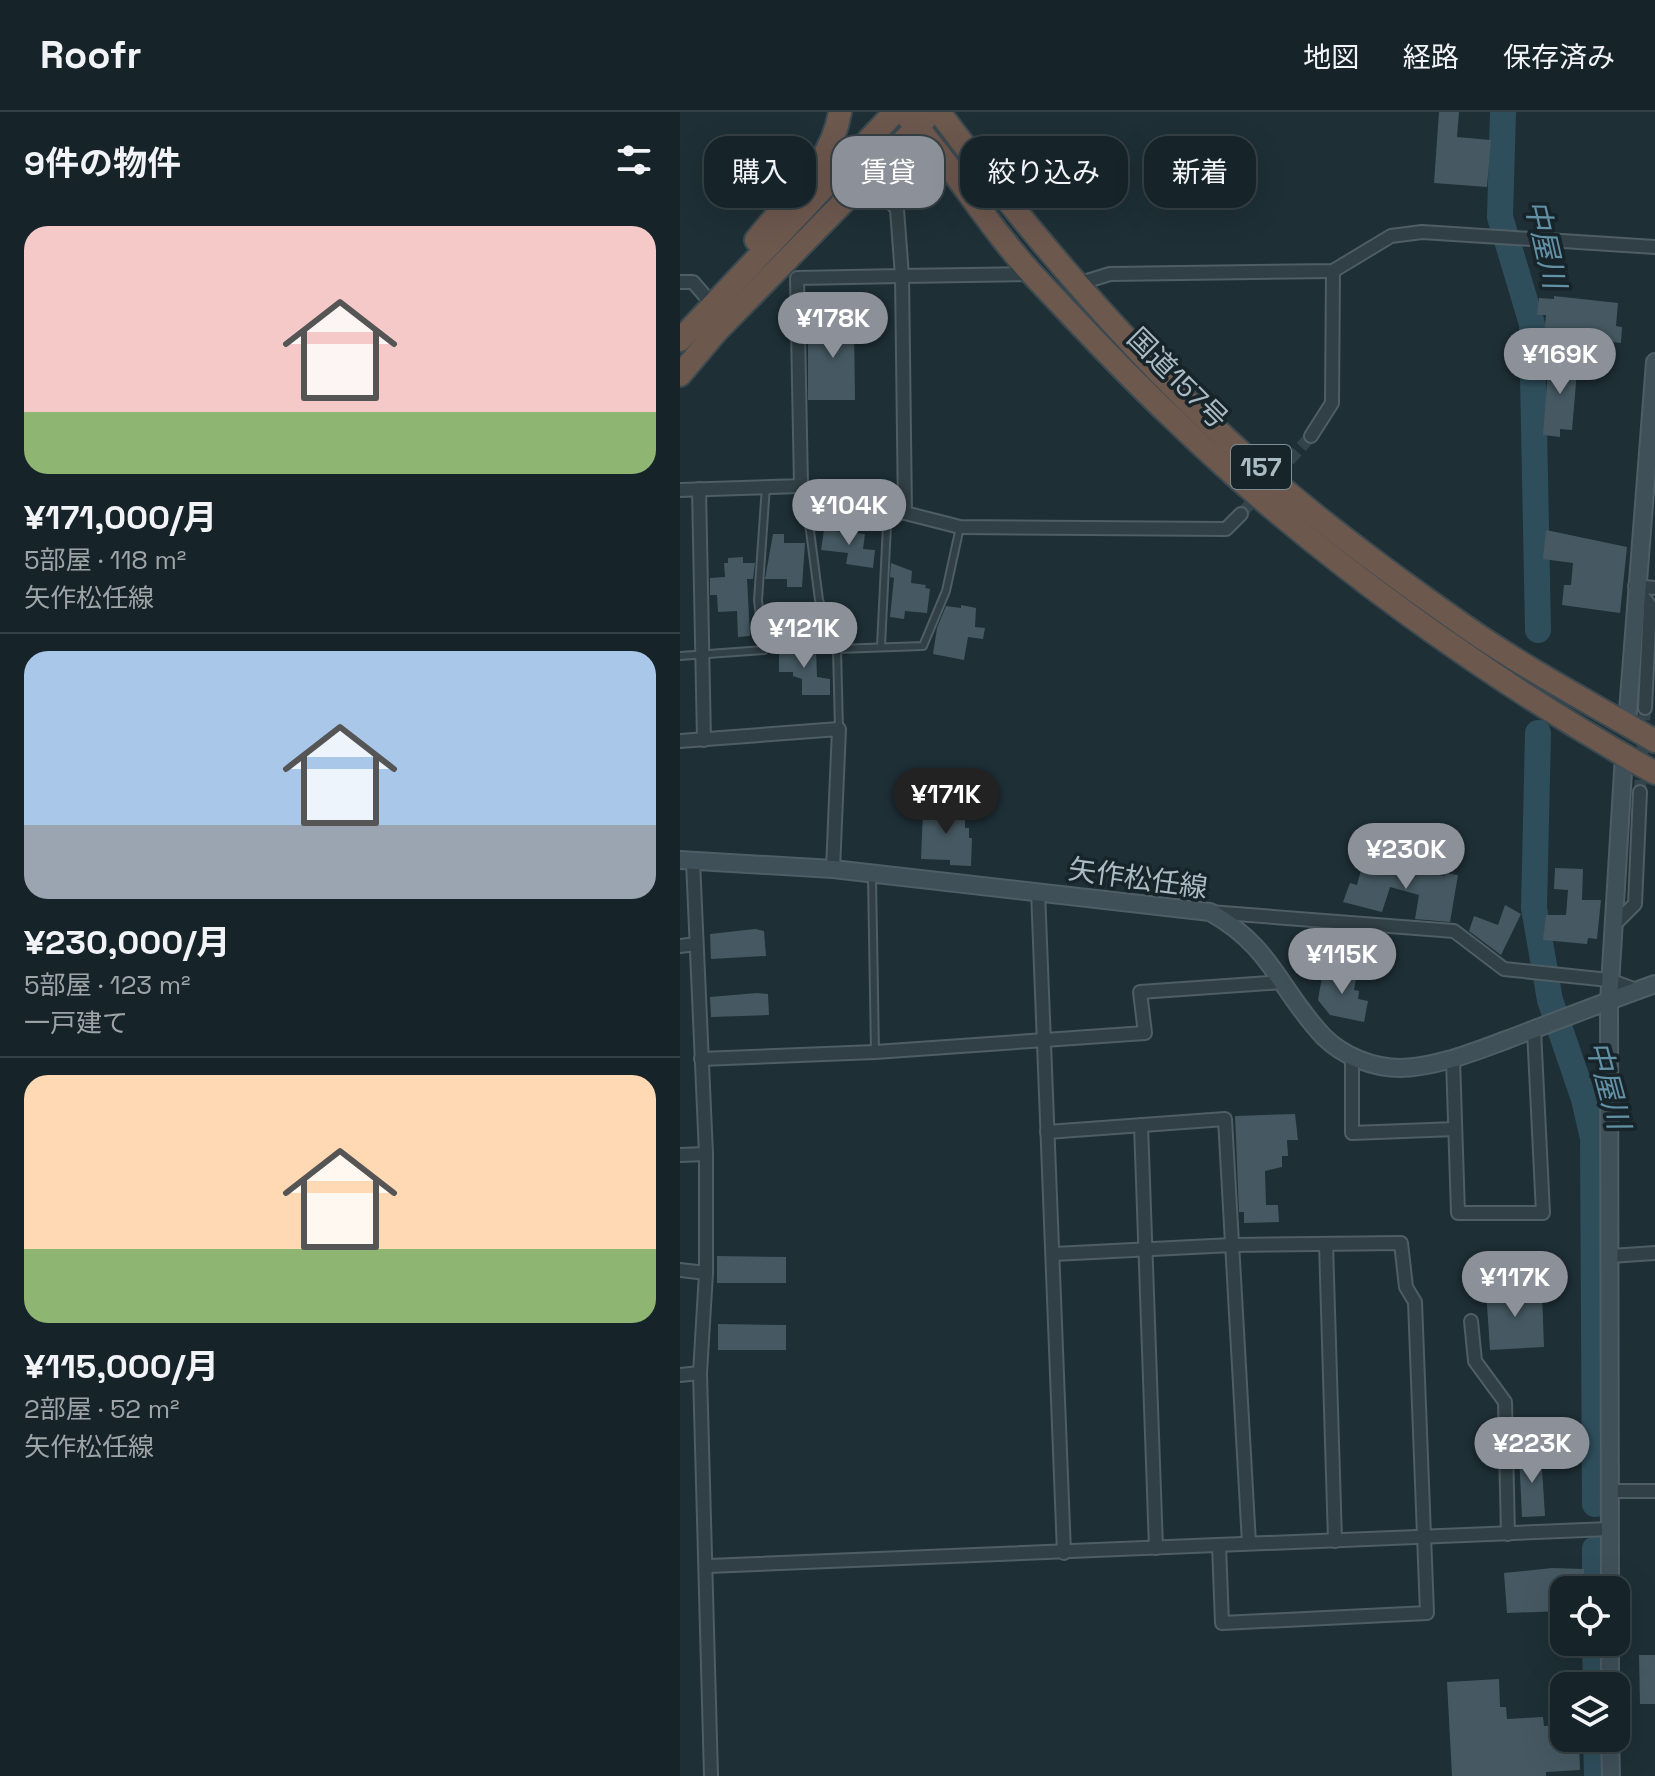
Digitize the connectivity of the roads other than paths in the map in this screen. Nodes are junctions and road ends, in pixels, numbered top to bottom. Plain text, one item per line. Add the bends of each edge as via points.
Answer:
1 (840, 112) edge
2 (895, 112) edge
3 (939, 112) edge
4 (918, 117) edge
5 (902, 136) edge
6 (838, 208) edge
7 (896, 208) edge
8 (1655, 247) edge
9 (1333, 271) junction
10 (1032, 274) junction
11 (902, 276) junction
12 (680, 282) edge
13 (1077, 284) junction
14 (717, 300) junction
15 (680, 340) edge
16 (1655, 362) edge
17 (680, 375) edge
18 (1652, 430) edge
19 (1311, 436) tunnel mouth
20 (767, 486) junction
21 (801, 486) junction
22 (699, 489) junction
23 (680, 490) edge
24 (905, 513) junction
25 (1241, 514) tunnel mouth
26 (809, 523) junction
27 (887, 525) junction
28 (960, 527) junction
29 (1635, 586) junction
30 (1655, 588) edge
31 (881, 646) junction
32 (837, 649) junction
33 (680, 656) edge
34 (700, 656) junction
35 (1645, 708) tunnel mouth
36 (1627, 724) junction
37 (839, 729) junction
38 (704, 740) junction
39 (680, 741) edge
40 (1655, 741) edge
41 (1624, 755) junction
42 (1655, 773) edge
43 (1640, 792) tunnel mouth
44 (686, 860) edge
45 (833, 869) junction
46 (872, 876) junction
47 (1038, 891) junction
48 (1210, 912) junction
49 (1614, 925) junction
50 (696, 944) junction
51 (680, 946) edge
52 (1609, 980) junction
53 (1283, 982) junction
54 (1655, 986) edge
55 (1634, 992) junction
56 (1609, 1002) junction
57 (1537, 1028) junction
58 (1044, 1040) junction
59 (875, 1052) junction
60 (1352, 1056) junction
61 (701, 1059) junction
62 (1453, 1059) junction
63 (1141, 1125) junction
64 (1455, 1129) junction
65 (1047, 1132) junction
66 (706, 1154) junction
67 (680, 1155) edge
68 (1326, 1244) junction
69 (1232, 1245) junction
70 (1145, 1249) junction
71 (1655, 1253) edge
72 (1054, 1254) junction
73 (1610, 1256) junction
74 (680, 1270) edge
75 (706, 1273) junction
76 (1471, 1321) dead end
77 (700, 1373) junction
78 (680, 1375) edge
79 (1609, 1491) junction
80 (1655, 1491) edge
81 (1609, 1529) junction
82 (1508, 1534) junction
83 (1423, 1538) junction
84 (1335, 1541) junction
85 (1249, 1543) junction
86 (1219, 1545) junction
87 (1156, 1548) junction
88 (1064, 1553) junction
89 (708, 1566) junction
90 (1610, 1576) edge
91 (1610, 1752) edge
92 (711, 1776) edge
93 (1611, 1776) edge

1 - 14 highway via 837,136 816,169 737,264
2 - 14 highway
3 - 13 highway, 国道157号 / 157
4 - 5 highway
4 - 10 highway, 国道157号 / 157
6 - 17 highway
7 - 11 street
8 - 9 street via 1422,232 1391,236
9 - 13 street via 1110,274
9 - 19 street via 1332,403
10 - 11 street
10 - 41 highway, 国道157号 / 157 via 1179,424 1257,494 1447,639
11 - 21 street via 797,278
11 - 24 street
12 - 14 street via 693,282
13 - 36 highway, 国道157号 / 157 via 1232,444 1332,527 1465,627
14 - 15 highway
16 - 18 street
18 - 29 street
20 - 21 street
20 - 22 street
20 - 34 lane via 758,600 764,650
21 - 26 lane
22 - 23 street
22 - 34 street
24 - 27 lane
24 - 28 street
25 - 28 street via 1226,529
26 - 27 lane
26 - 32 lane via 819,600
27 - 31 lane
28 - 31 lane via 946,591 923,646
29 - 30 street
29 - 35 street via 1650,606
29 - 36 street
31 - 32 lane
32 - 37 lane
33 - 34 lane
34 - 38 street
36 - 40 highway, 国道157号 / 157
37 - 38 street
37 - 45 street
38 - 39 street
41 - 42 highway, 国道157号 / 157
41 - 49 street
43 - 49 street via 1635,904
44 - 45 street, 矢作松任線
44 - 50 street
45 - 46 street, 矢作松任線
46 - 47 street, 矢作松任線
46 - 59 lane
47 - 48 street, 矢作松任線
47 - 58 street
48 - 52 street via 1454,931 1504,969
48 - 53 street, 矢作松任線 via 1240,928
49 - 52 street
50 - 51 street
50 - 61 street
52 - 55 street
52 - 56 street
53 - 58 street via 1140,992 1145,1033
53 - 60 street, 矢作松任線 via 1322,1035
54 - 55 street, 矢作松任線
55 - 56 street, 矢作松任線
56 - 57 street, 矢作松任線
56 - 73 street
57 - 62 street, 矢作松任線
57 - 64 street via 1543,1213 1458,1213
58 - 59 street
58 - 65 street
59 - 61 street
60 - 62 street, 矢作松任線 via 1374,1066 1402,1068
60 - 64 street via 1352,1133
61 - 66 street
62 - 64 street
63 - 65 street
63 - 69 street via 1225,1119
63 - 70 street
65 - 72 street
66 - 67 street
66 - 75 street
68 - 69 street
68 - 83 street via 1401,1243 1406,1287 1415,1302
68 - 84 street
69 - 70 street
69 - 85 street
70 - 72 street
70 - 87 street
71 - 73 street
72 - 88 street
73 - 79 street
74 - 75 street
75 - 77 street
76 - 82 street via 1475,1361 1505,1402
77 - 78 street
77 - 89 street
79 - 80 street
79 - 81 street
81 - 82 street
81 - 90 street
82 - 83 street
83 - 84 street
83 - 86 street via 1427,1613 1222,1623
84 - 85 street
85 - 86 street
86 - 87 street
87 - 88 street
88 - 89 street
89 - 92 street
91 - 93 street

